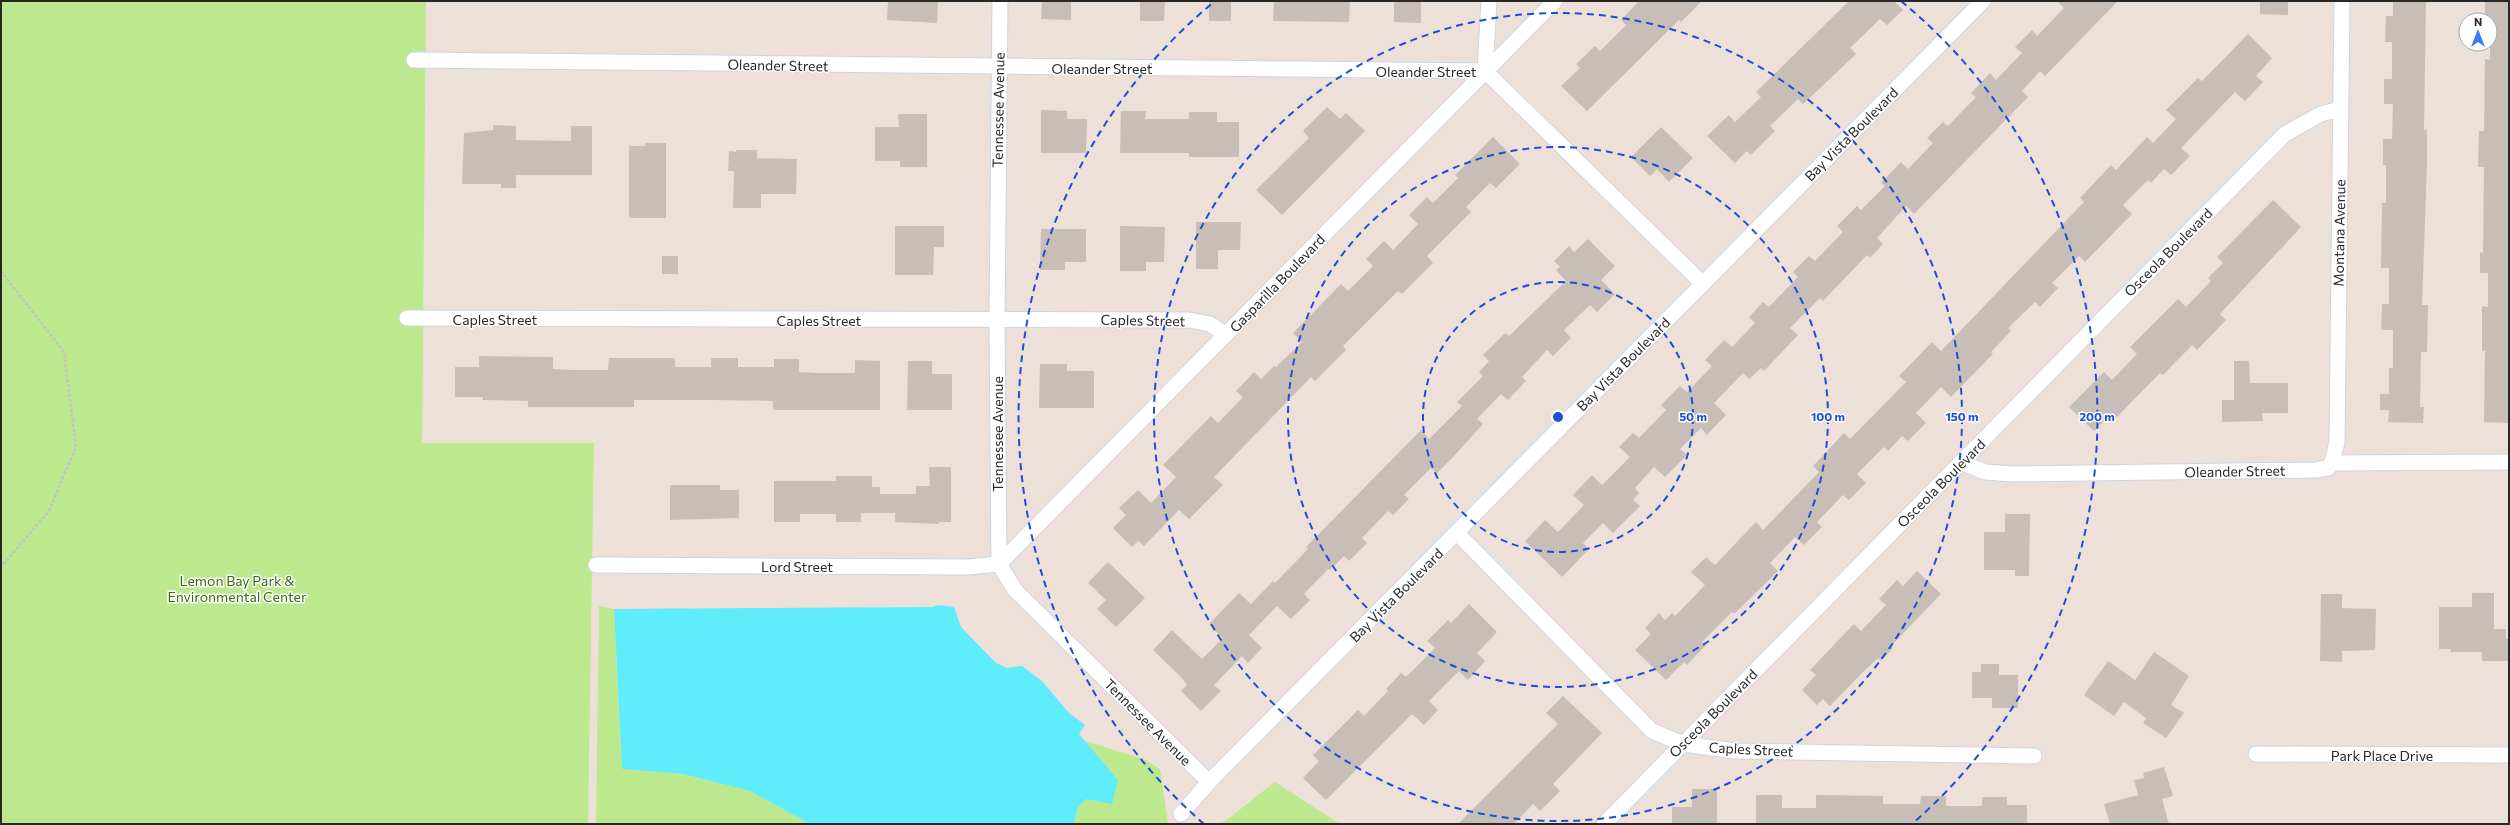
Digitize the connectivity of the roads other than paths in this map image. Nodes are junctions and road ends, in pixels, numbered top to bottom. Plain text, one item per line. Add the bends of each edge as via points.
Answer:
1 (1000, 1) edge
2 (1489, 1) edge
3 (1555, 1) edge
4 (1984, 1) edge
5 (2342, 1) edge
6 (414, 60) dead end
7 (998, 67) junction
8 (1485, 71) junction
9 (2340, 109) junction
10 (1703, 284) junction
11 (407, 318) dead end
12 (997, 321) junction
13 (1226, 335) junction
14 (1961, 462) junction
15 (2509, 462) edge
16 (2332, 463) junction
17 (1457, 533) junction
18 (999, 564) junction
19 (596, 565) dead end
20 (1683, 744) junction
21 (2256, 754) dead end
22 (2509, 755) edge
23 (2034, 756) dead end
24 (1209, 782) junction
25 (1180, 814) dead end
26 (1604, 824) edge

1 - 7 street, Tennessee Avenue
2 - 8 street
3 - 8 street, Gasparilla Boulevard
4 - 10 street, Bay Vista Boulevard
5 - 9 street, Montana Avenue
6 - 7 street, Oleander Street
7 - 8 street, Oleander Street
7 - 12 street, Tennessee Avenue
8 - 10 street, Oleander Street
8 - 13 street, Gasparilla Boulevard
9 - 14 street, Osceola Boulevard via 2321,114 2285,134
9 - 16 street, Montana Avenue via 2337,442
10 - 17 street, Bay Vista Boulevard
11 - 12 street, Caples Street
12 - 13 street, Caples Street via 1044,318 1189,320 1210,324
12 - 18 street, Tennessee Avenue
13 - 18 street, Gasparilla Boulevard
14 - 16 street, Oleander Street via 1985,472 2012,474 2316,470 2328,468
14 - 20 street, Osceola Boulevard
15 - 16 street, Oleander Street
17 - 20 street, Caples Street via 1652,731
17 - 24 street, Bay Vista Boulevard
18 - 19 street, Lord Street via 968,567
18 - 24 street, Tennessee Avenue via 1015,590
20 - 23 street, Caples Street via 1734,751
20 - 26 street, Osceola Boulevard
21 - 22 street, Park Place Drive
24 - 25 street, Bay Vista Boulevard

